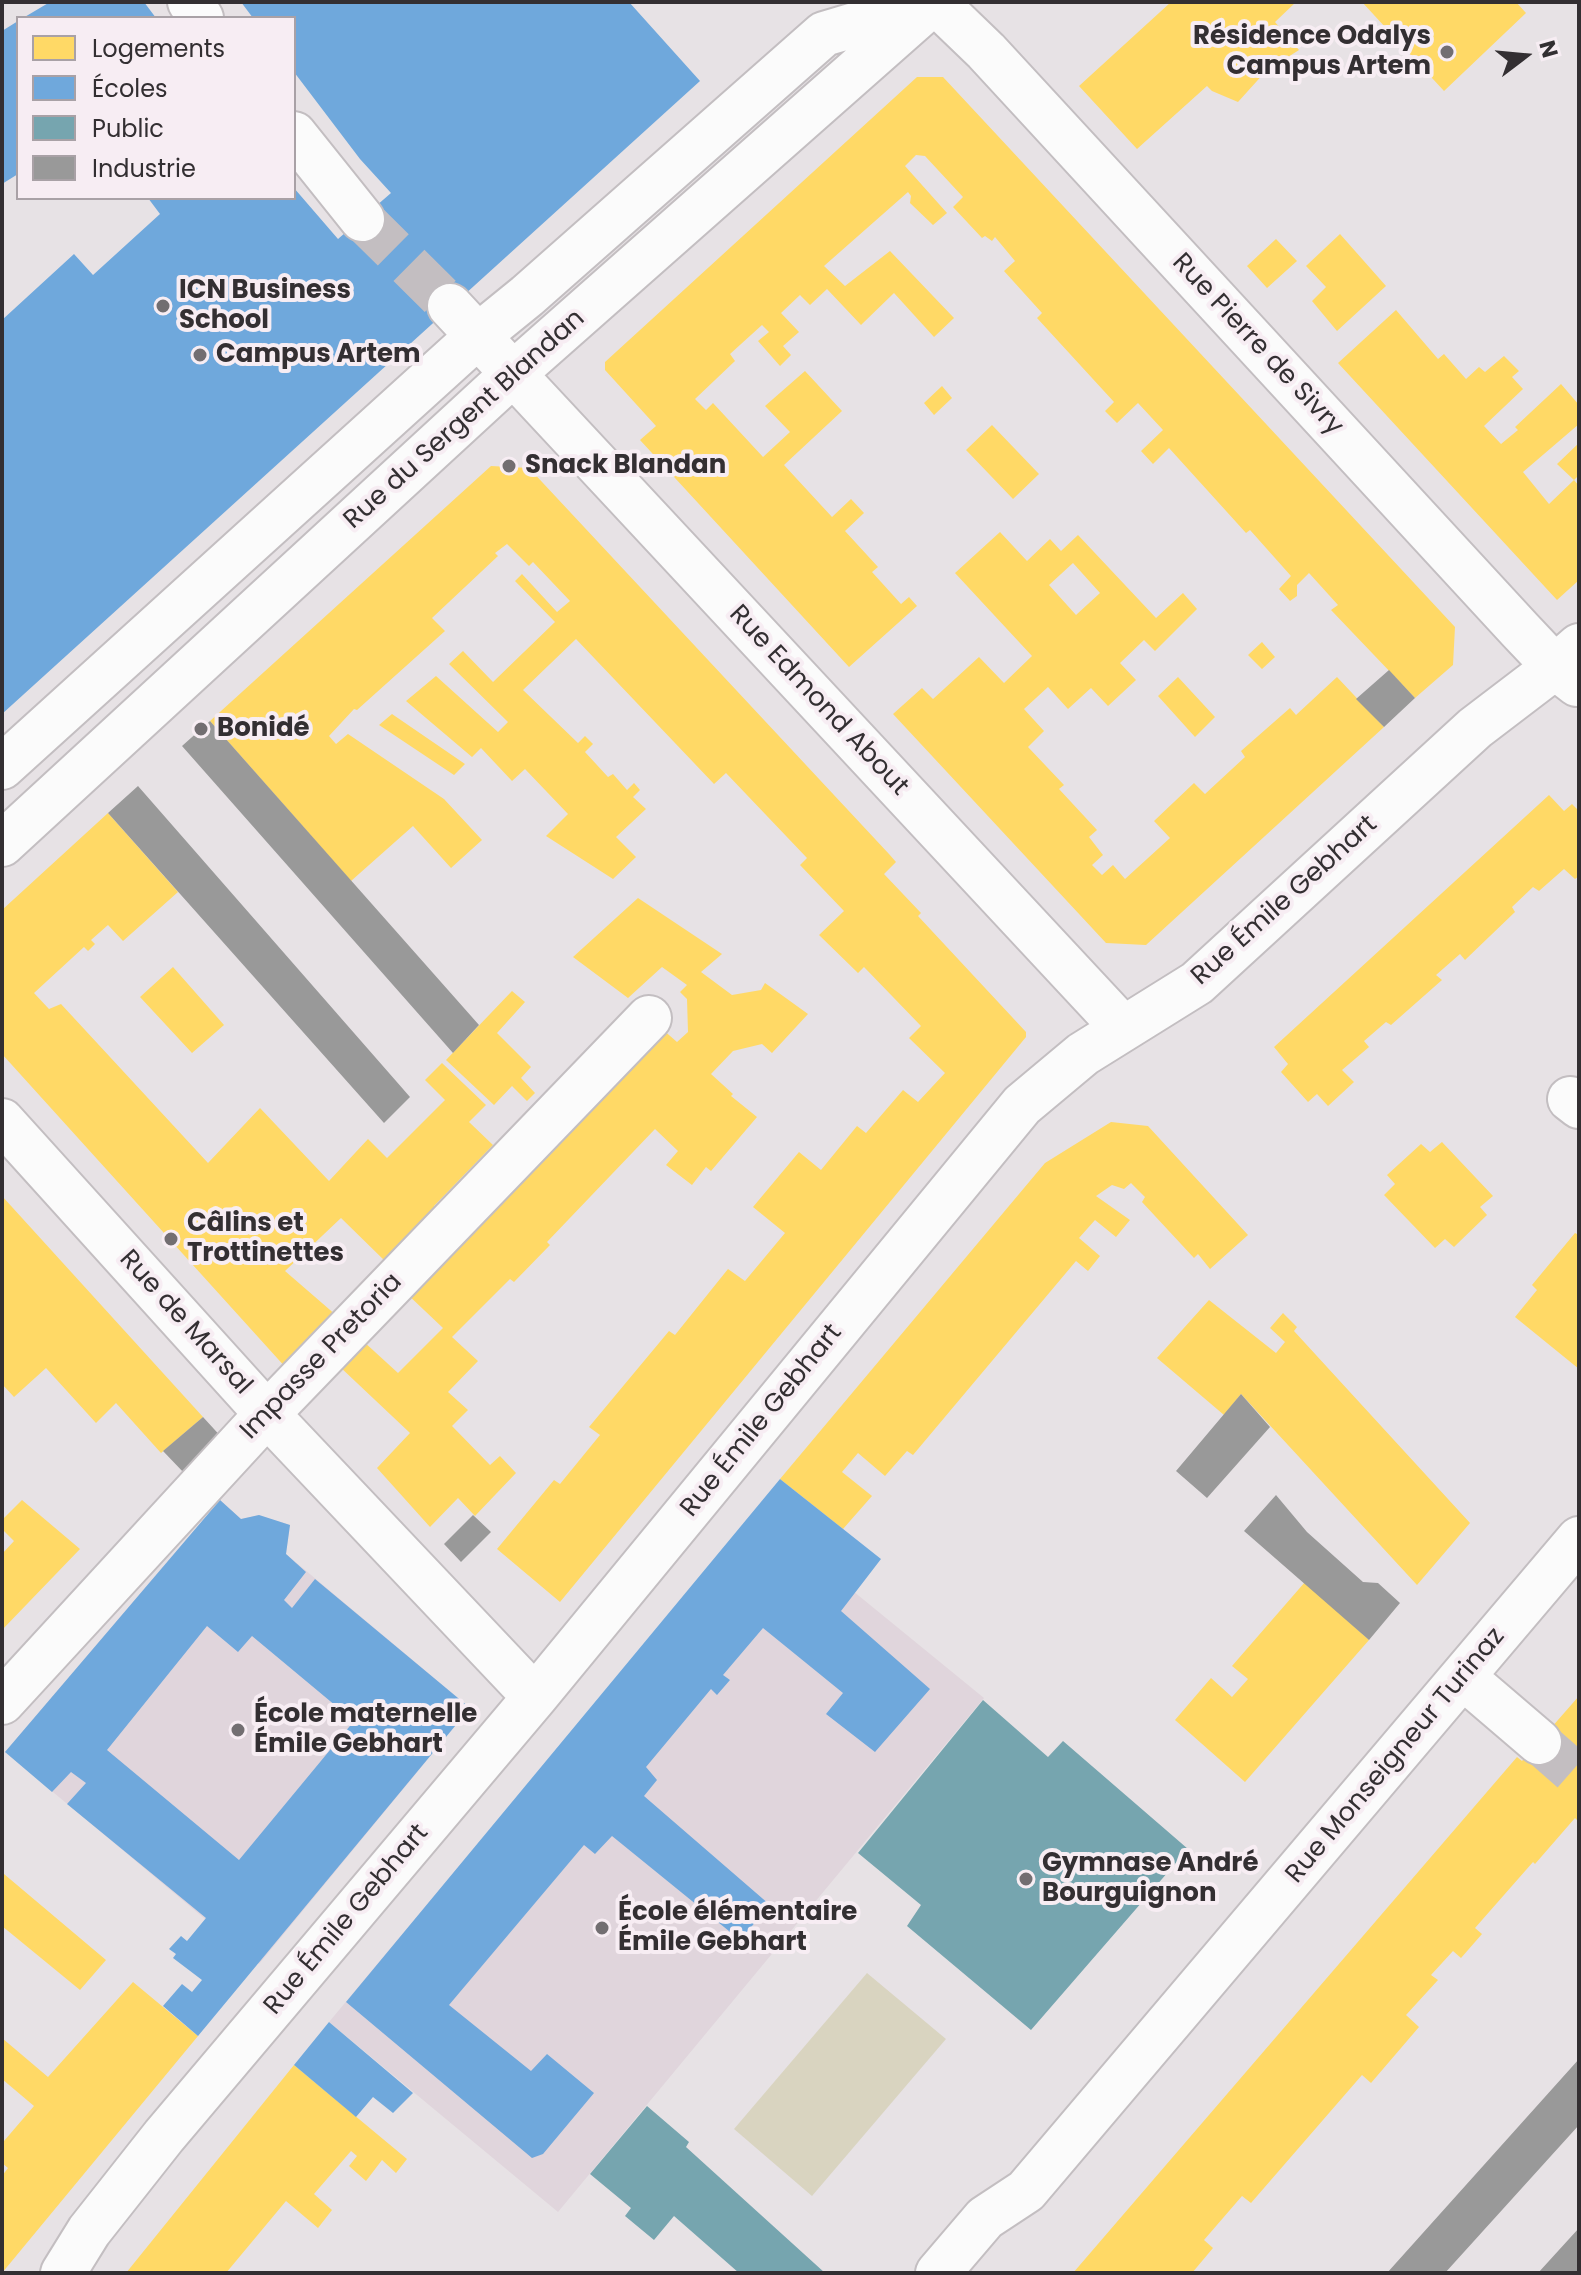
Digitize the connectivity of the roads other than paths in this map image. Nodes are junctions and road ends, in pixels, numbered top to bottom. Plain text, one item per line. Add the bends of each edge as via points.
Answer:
1 (934, 2) edge
2 (296, 136) edge
3 (362, 219) tunnel mouth
4 (464, 320) junction
5 (514, 373) junction
6 (1571, 666) edge
7 (2, 767) edge
8 (2, 844) edge
9 (649, 1018) dead end
10 (1123, 1028) junction
11 (2, 1121) edge
12 (267, 1414) junction
13 (1579, 1539) edge
14 (1463, 1677) junction
15 (535, 1697) junction
16 (2, 1702) edge
17 (1539, 1742) tunnel mouth
18 (1026, 2191) junction
19 (63, 2273) edge
20 (938, 2273) edge
21 (975, 2273) edge

1 - 4 street via 824,34 527,296
1 - 5 street, Rue du Sergent Blandan
1 - 6 street, Rue Pierre de Sivry
2 - 3 street
4 - 5 street, Rue Edmond About
4 - 7 street
5 - 8 street, Rue du Sergent Blandan
5 - 10 street, Rue Edmond About
6 - 10 street, Rue Émile Gebhart via 1475,728 1197,983
9 - 12 street, Impasse Pretoria
10 - 15 street, Rue Émile Gebhart via 1022,1105
11 - 12 street, Rue de Marsal
12 - 15 street, Rue de Marsal
12 - 16 street, Impasse Pretoria
13 - 14 street, Rue Monseigneur Turinaz
14 - 17 street
14 - 18 street, Rue Monseigneur Turinaz
15 - 19 street, Rue Émile Gebhart via 164,2136
18 - 20 street, Rue Monseigneur Turinaz via 985,2218
18 - 21 street, Rue Monseigneur Turinaz via 1007,2237

